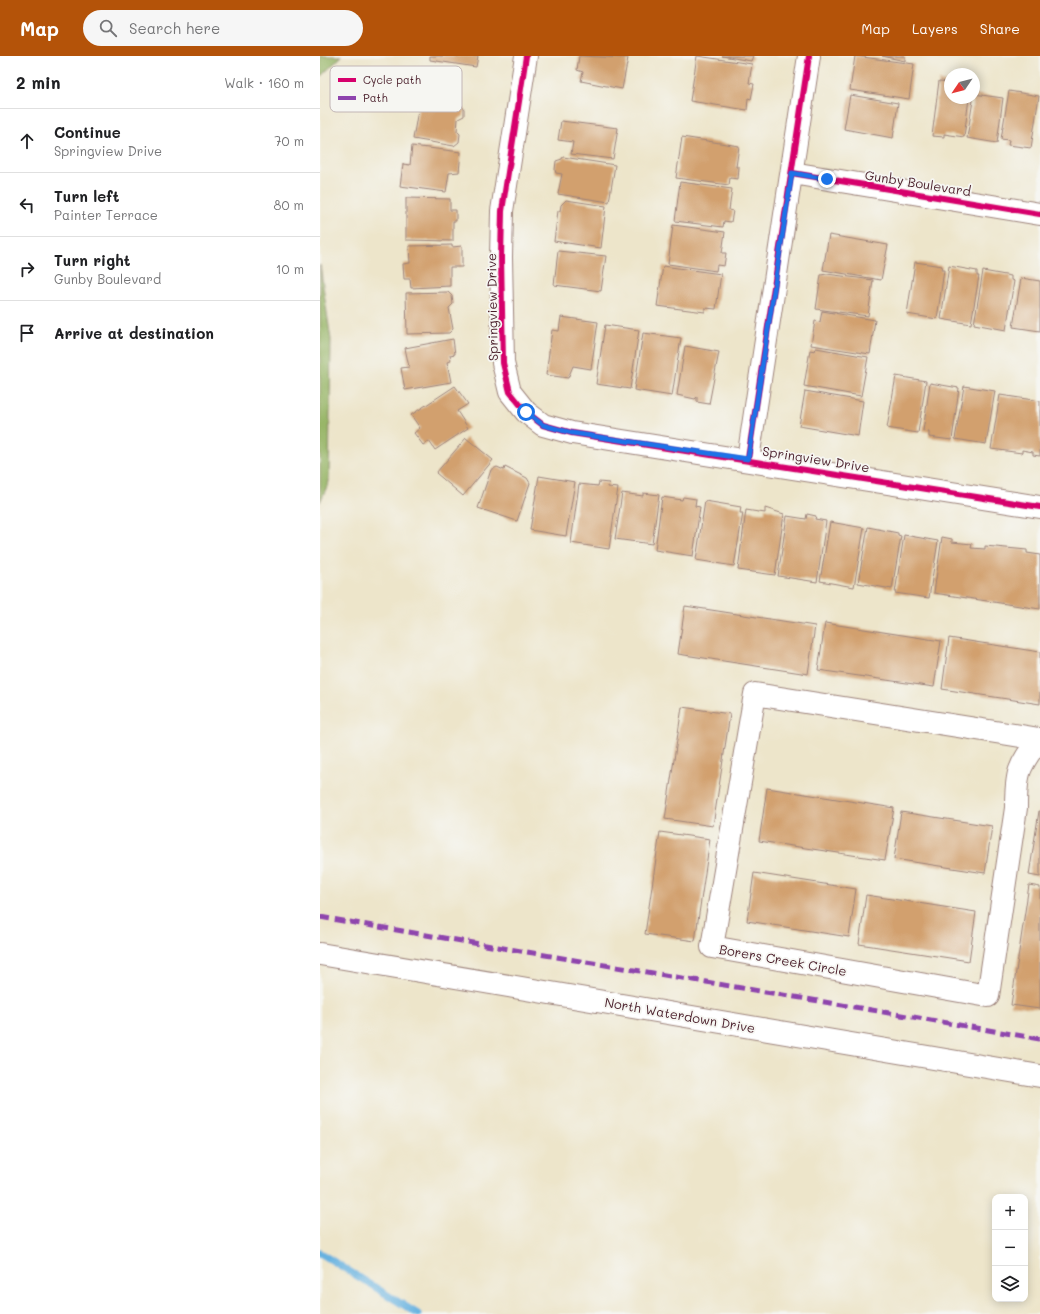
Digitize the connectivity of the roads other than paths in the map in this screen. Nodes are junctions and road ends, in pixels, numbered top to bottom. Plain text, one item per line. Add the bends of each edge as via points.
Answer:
1 (526, 56) edge
2 (809, 56) edge
3 (792, 173) junction
4 (1040, 214) edge
5 (748, 459) junction
6 (1040, 507) edge
7 (1040, 739) edge
8 (320, 954) edge
9 (1040, 1076) edge

1 - 5 street, Springview Drive via 502,211 503,363 510,392 526,412 543,425 572,433
2 - 3 street
3 - 4 street, Gunby Boulevard
3 - 5 street
5 - 6 street, Springview Drive
7 - 7 street, Borers Creek Circle via 755,694 712,947 988,996 1016,808 1016,778 1023,760
8 - 9 street, North Waterdown Drive

